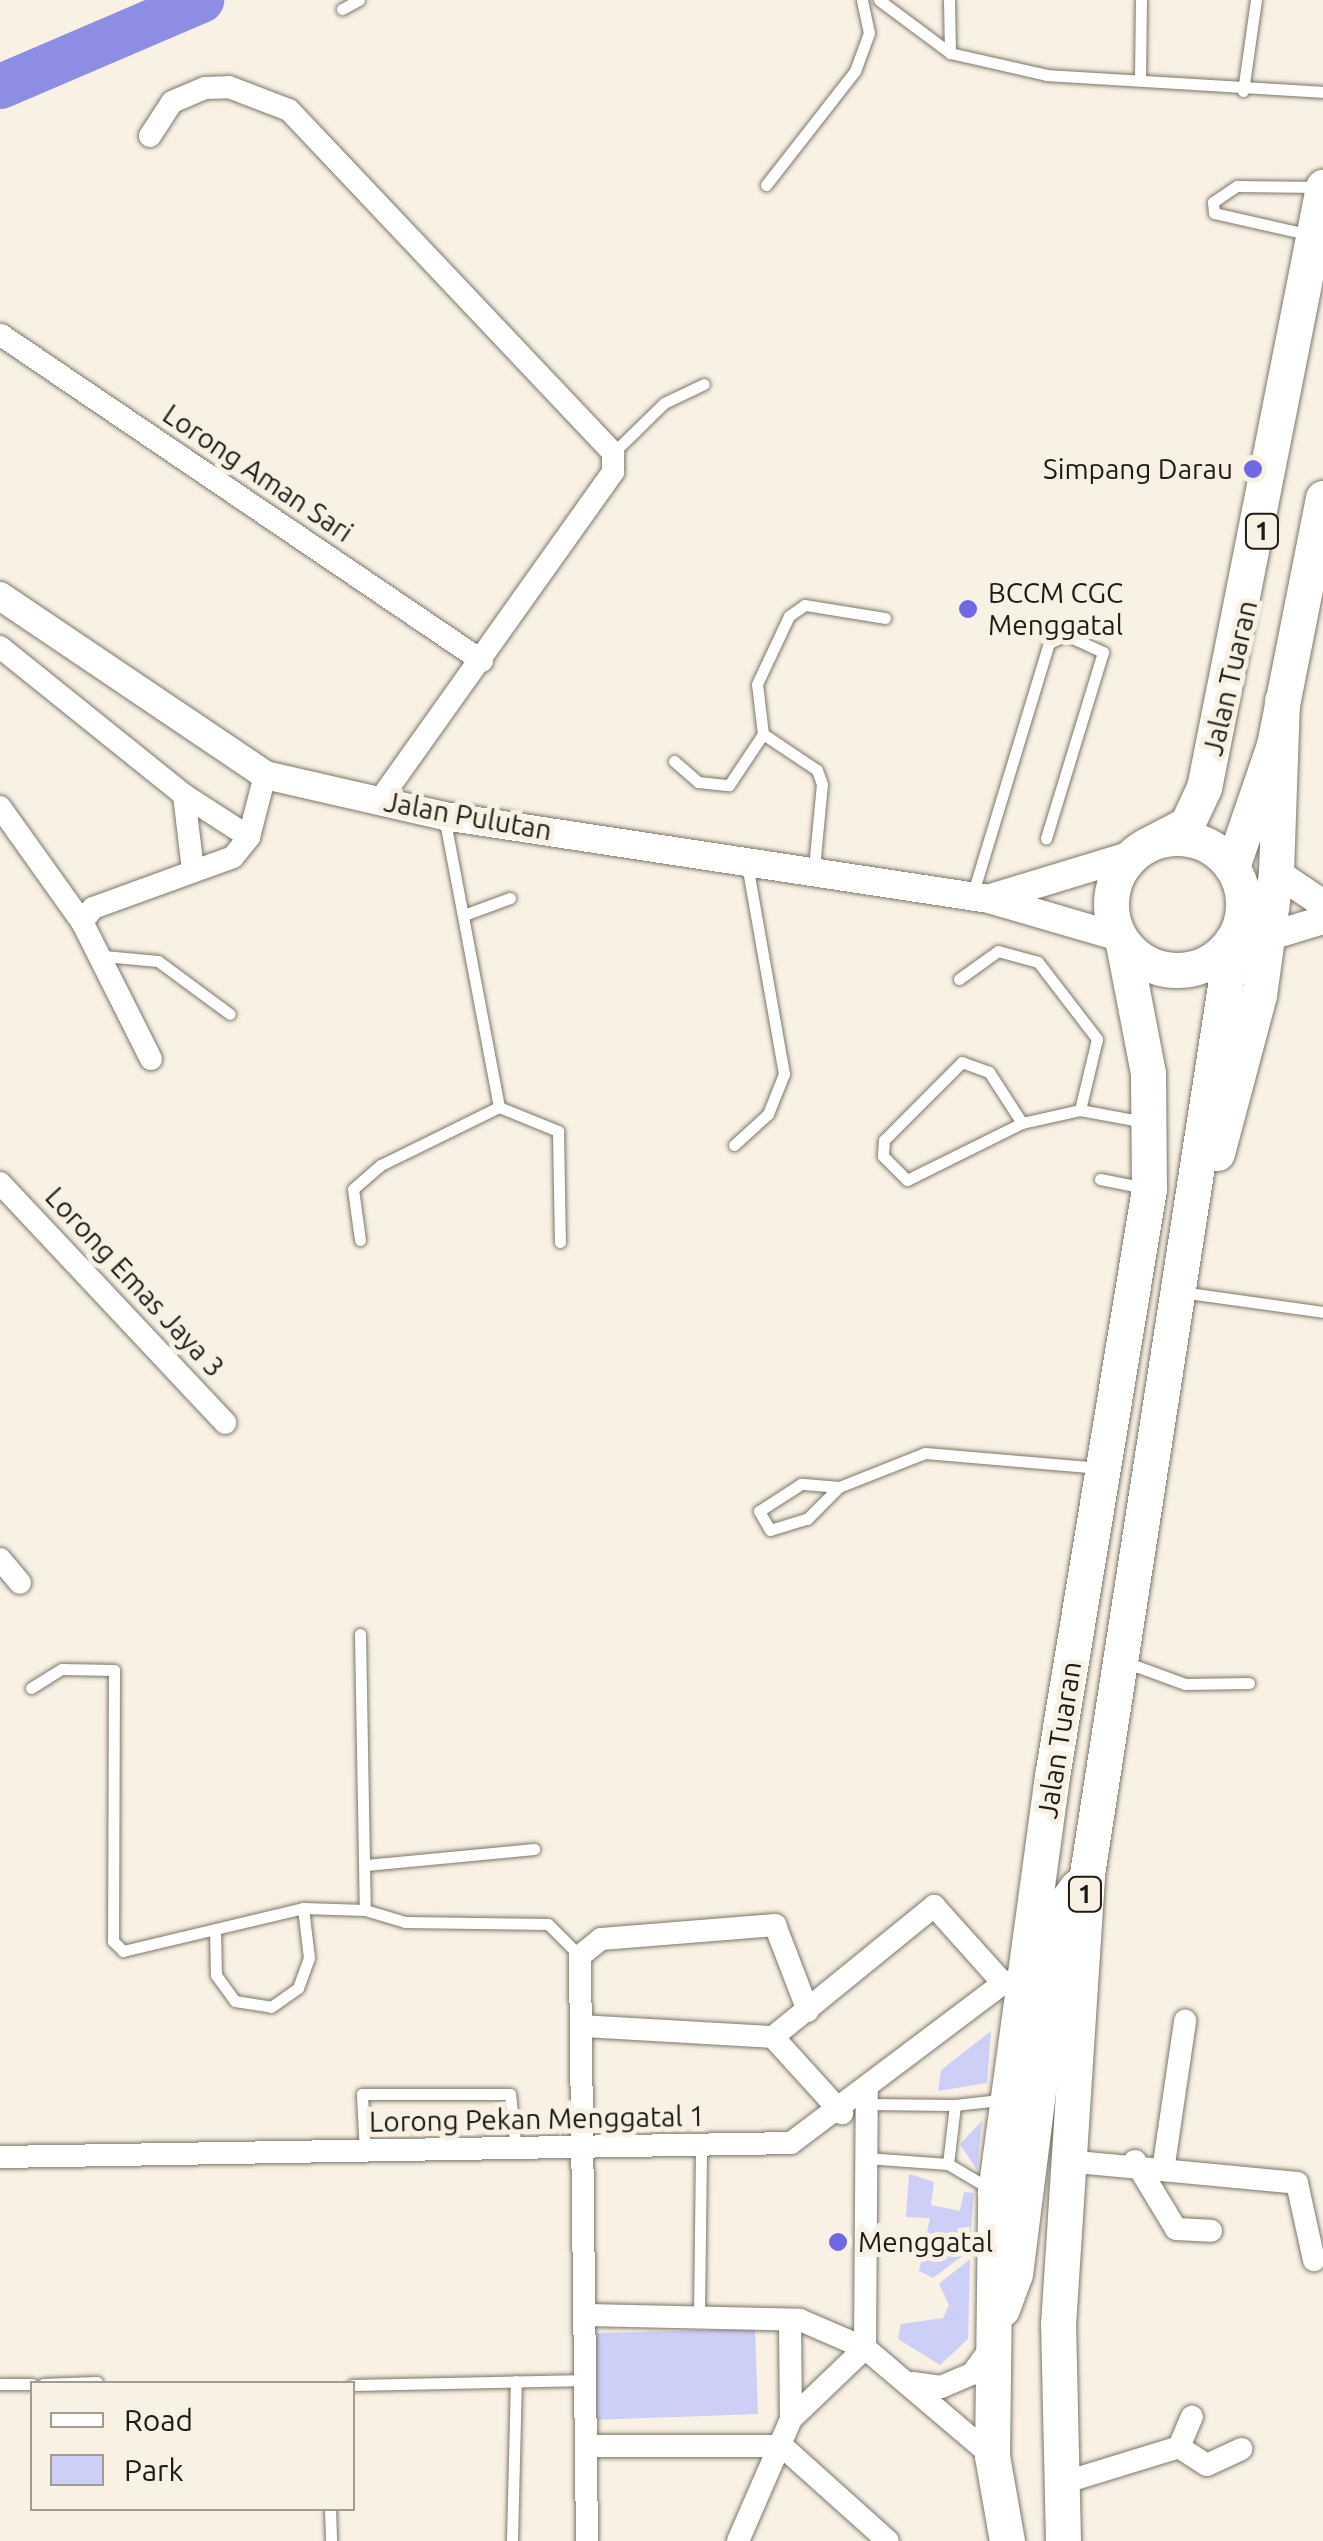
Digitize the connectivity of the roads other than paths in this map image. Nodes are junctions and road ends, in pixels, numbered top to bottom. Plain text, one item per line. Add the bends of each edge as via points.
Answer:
1 (358, 0) edge
2 (862, 0) edge
3 (879, 0) edge
4 (950, 0) edge
5 (1142, 0) edge
6 (1256, 0) edge
7 (342, 9) dead end
8 (950, 53) junction
9 (1140, 80) junction
10 (1243, 92) junction
11 (1323, 92) edge
12 (150, 136) dead end
13 (766, 184) dead end
14 (1323, 187) edge
15 (1313, 236) junction
16 (1, 335) edge
17 (704, 384) dead end
18 (613, 453) junction
19 (1323, 498) edge
20 (0, 596) edge
21 (885, 618) dead end
22 (0, 647) edge
23 (482, 661) junction
24 (1282, 701) junction
25 (763, 734) junction
26 (674, 762) dead end
27 (265, 774) junction
28 (184, 795) junction
29 (380, 800) junction
30 (0, 807) edge
31 (444, 816) junction
32 (249, 837) junction
33 (1046, 838) dead end
34 (1139, 851) junction
35 (746, 861) junction
36 (1232, 867) junction
37 (814, 868) junction
38 (193, 870) junction
39 (1276, 872) junction
40 (510, 898) dead end
41 (981, 898) junction
42 (1323, 904) edge
43 (464, 915) junction
44 (1323, 920) edge
45 (82, 922) junction
46 (1250, 939) junction
47 (1121, 940) junction
48 (104, 956) junction
49 (959, 979) dead end
50 (230, 1014) dead end
51 (151, 1059) dead end
52 (499, 1107) junction
53 (1080, 1110) junction
54 (1022, 1123) junction
55 (1153, 1123) junction
56 (734, 1146) dead end
57 (1100, 1179) dead end
58 (0, 1183) edge
59 (1149, 1189) junction
60 (360, 1240) dead end
61 (560, 1242) dead end
62 (1180, 1292) junction
63 (1323, 1312) edge
64 (225, 1424) dead end
65 (1103, 1468) junction
66 (839, 1487) junction
67 (0, 1559) edge
68 (20, 1583) dead end
69 (360, 1634) dead end
70 (1121, 1661) junction
71 (1249, 1683) dead end
72 (31, 1688) dead end
73 (1052, 1776) junction
74 (534, 1849) dead end
75 (366, 1866) junction
76 (1087, 1874) junction
77 (303, 1908) junction
78 (365, 1910) junction
79 (216, 1929) junction
80 (580, 1956) junction
81 (1012, 1981) junction
82 (808, 2012) junction
83 (1185, 2021) dead end
84 (582, 2026) junction
85 (773, 2038) junction
86 (867, 2098) junction
87 (1005, 2098) junction
88 (955, 2105) junction
89 (842, 2113) junction
90 (702, 2145) junction
91 (585, 2148) junction
92 (516, 2150) junction
93 (364, 2154) junction
94 (0, 2157) edge
95 (866, 2158) junction
96 (1066, 2161) junction
97 (1135, 2161) junction
98 (948, 2164) junction
99 (1164, 2164) junction
100 (996, 2192) junction
101 (1211, 2231) dead end
102 (1314, 2260) dead end
103 (586, 2315) junction
104 (700, 2315) junction
105 (790, 2320) junction
106 (865, 2348) junction
107 (990, 2349) junction
108 (586, 2380) junction
109 (516, 2381) junction
110 (913, 2383) junction
111 (0, 2384) edge
112 (30, 2384) edge
113 (355, 2384) edge
114 (1192, 2417) dead end
115 (791, 2420) junction
116 (587, 2446) junction
117 (782, 2446) junction
118 (1178, 2447) junction
119 (1242, 2449) dead end
120 (992, 2456) junction
121 (1059, 2484) junction
122 (330, 2511) edge
123 (331, 2541) edge
124 (512, 2541) edge
125 (588, 2541) edge
126 (738, 2541) edge
127 (888, 2541) edge
128 (1006, 2541) edge
129 (1063, 2541) edge

1 - 7 lane
2 - 13 lane via 869,33 855,71
3 - 8 lane
4 - 8 lane
5 - 9 lane
6 - 10 lane
8 - 9 lane via 1048,75
9 - 10 lane
10 - 11 lane
12 - 18 street via 172,102 204,88 230,86 288,110
14 - 15 main road, Jalan Tuaran / 1
14 - 15 lane via 1237,186 1213,202 1214,213
15 - 34 main road, Jalan Tuaran / 1 via 1258,554 1204,788 1187,824
16 - 23 street, Lorong Aman Sari
17 - 18 lane via 664,404
18 - 23 street via 613,472
19 - 24 main road, Jalan Tuaran / 1
20 - 27 street, Jalan Pulutan
21 - 25 lane via 805,605 789,616 757,684
22 - 28 street
23 - 29 street
24 - 36 main road, Jalan Tuaran / 1
24 - 39 main road
25 - 26 lane via 729,785 698,782
25 - 37 lane via 817,770 822,834
27 - 29 street, Jalan Pulutan
27 - 32 street
28 - 32 street
28 - 38 street
29 - 31 street, Jalan Pulutan
30 - 45 street
31 - 35 street, Jalan Pulutan
31 - 43 lane
32 - 38 street via 232,856
33 - 41 lane via 1103,652 1066,634 1049,643
34 - 36 main road via 1193,840
34 - 41 street, Jalan Pulutan
34 - 47 main road, 1 via 1112,894
35 - 37 street, Jalan Pulutan
35 - 56 lane via 784,1074 768,1114
36 - 46 main road, 1
37 - 41 street, Jalan Pulutan
38 - 45 street via 93,908
39 - 42 street
39 - 46 main road
40 - 43 lane
41 - 47 street, Jalan Pulutan
43 - 52 lane
44 - 46 street
45 - 48 street
46 - 47 main road via 1209,963 1178,971 1147,964
46 - 62 main road, Jalan Tuaran / 1
47 - 55 main road, Jalan Tuaran / 1
48 - 50 lane via 158,962
48 - 51 street
49 - 53 lane via 998,951 1038,962 1097,1039
52 - 60 lane via 381,1165 354,1189
52 - 61 lane via 558,1131
53 - 54 lane
53 - 55 lane
54 - 54 lane via 920,1178 899,1178 882,1150 962,1062 989,1072
55 - 59 main road, Jalan Tuaran / 1
57 - 59 lane
58 - 64 street, Lorong Emas Jaya 3
59 - 65 main road, Jalan Tuaran / 1
62 - 63 lane
62 - 70 main road, Jalan Tuaran / 1
62 - 73 main road via 1157,1314 1078,1804 1070,1813 1055,1806
65 - 66 lane via 925,1453
65 - 73 main road, Jalan Tuaran / 1
66 - 66 lane via 818,1511 784,1527 770,1530 760,1511 778,1491
67 - 68 street
69 - 75 lane
70 - 71 lane via 1184,1684
70 - 76 main road, Jalan Tuaran / 1
72 - 79 lane via 62,1669 114,1670 112,1941 135,1954
73 - 81 main road, Jalan Tuaran / 1
74 - 75 lane
75 - 78 lane
76 - 96 main road, Jalan Tuaran / 1
76 - 107 main road via 1061,1909 1014,2274
77 - 78 lane
77 - 79 lane
77 - 79 lane via 309,1958 298,1988 271,2007 235,2001 216,1975
78 - 80 lane via 406,1922 548,1924
80 - 82 street via 601,1940 775,1924
80 - 84 street
81 - 82 street via 934,1906
81 - 86 street, Lorong Pekan Menggatal 1
81 - 87 main road, Jalan Tuaran / 1
82 - 85 street
83 - 99 street
84 - 85 street
84 - 91 street
85 - 89 street
86 - 88 lane
86 - 89 street, Lorong Pekan Menggatal 1
86 - 95 street
87 - 88 lane
87 - 100 main road, Jalan Tuaran / 1
88 - 98 lane
89 - 90 street, Lorong Pekan Menggatal 1 via 790,2142
90 - 91 street, Lorong Pekan Menggatal 1
90 - 104 lane
91 - 92 street, Lorong Pekan Menggatal 1
91 - 103 street
92 - 93 street, Lorong Pekan Menggatal 1
92 - 93 lane via 510,2094 362,2094
93 - 94 street, Lorong Pekan Menggatal 1
95 - 98 lane
95 - 106 street
96 - 97 street
96 - 121 main road, Jalan Tuaran / 1
97 - 99 street
97 - 101 street via 1176,2228
98 - 100 lane
99 - 102 street via 1297,2183
100 - 107 main road, Jalan Tuaran / 1
103 - 104 street
103 - 108 street
104 - 105 street
105 - 106 street
105 - 115 street
106 - 110 street
106 - 115 street
107 - 110 street via 972,2374 942,2387
107 - 120 main road, Jalan Tuaran / 1
108 - 109 lane
108 - 116 street
109 - 113 lane
109 - 124 lane
110 - 120 street
111 - 112 lane
114 - 118 street
115 - 117 street
116 - 117 street
116 - 125 street
117 - 126 street
117 - 127 street
118 - 119 street via 1207,2465
118 - 121 street
120 - 128 main road, Jalan Tuaran / 1
121 - 129 main road, Jalan Tuaran / 1
122 - 123 lane

